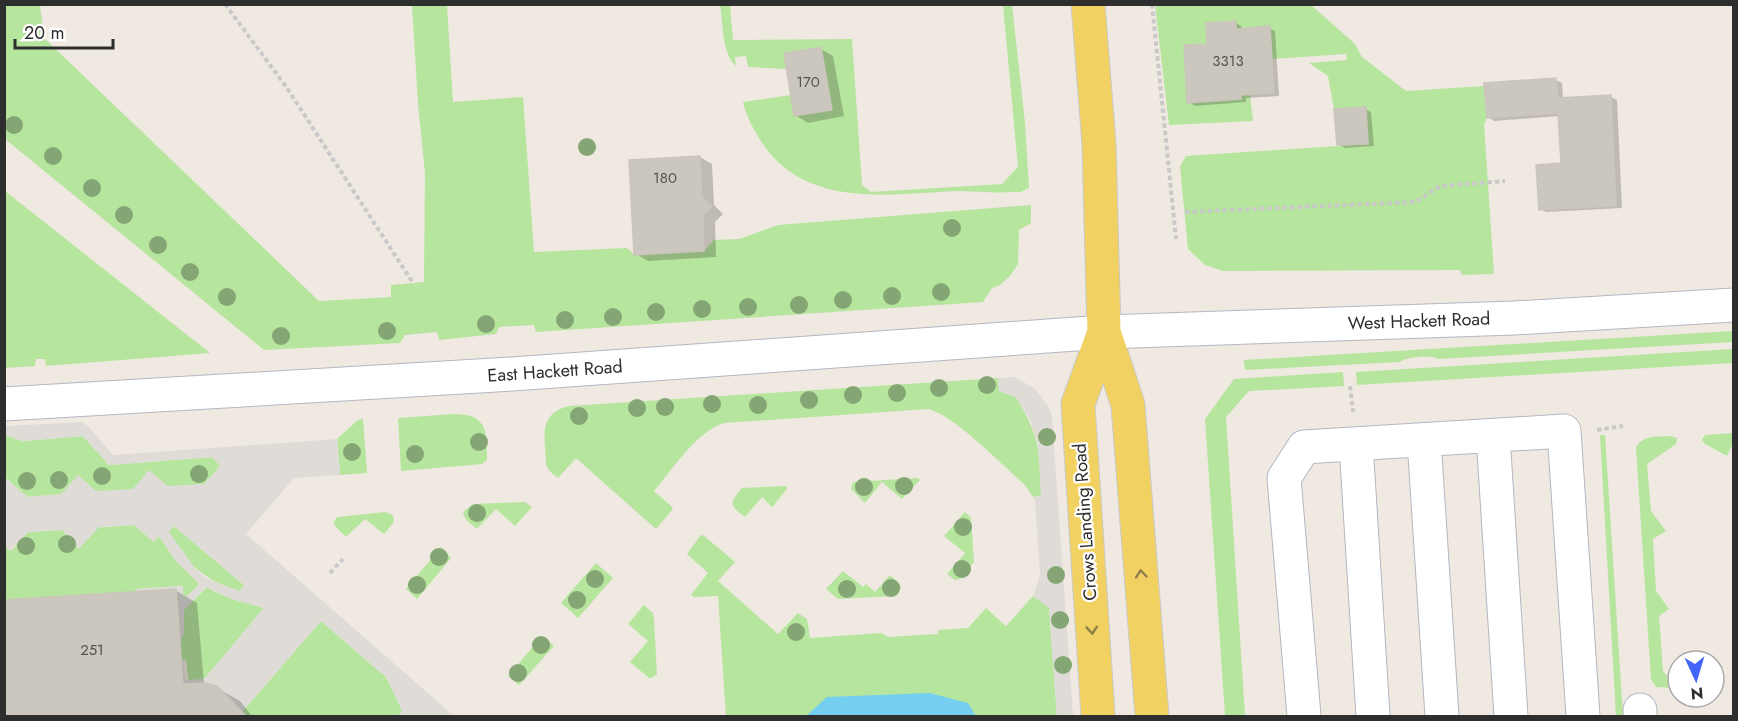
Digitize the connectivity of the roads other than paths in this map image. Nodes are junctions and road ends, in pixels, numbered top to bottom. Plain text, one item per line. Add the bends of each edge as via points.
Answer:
1 (1088, 4) edge
2 (1734, 304) edge
3 (1104, 332) junction
4 (4, 404) edge
5 (1493, 436) junction
6 (1424, 440) junction
7 (1356, 444) junction
8 (1098, 717) edge
9 (1152, 717) edge
10 (1304, 717) edge
11 (1373, 717) edge
12 (1442, 717) edge
13 (1511, 717) edge
14 (1583, 717) edge

1 - 3 main road, Crows Landing Road via 1099,144
2 - 3 street, West Hackett Road via 1514,318
3 - 4 street, East Hackett Road via 501,375
3 -> 8 main road, Crows Landing Road via 1078,404
9 -> 3 main road, Crows Landing Road via 1128,405
5 - 6 street
5 - 13 street
5 - 14 street via 1564,431
6 - 7 street
6 - 12 street
7 - 10 street via 1304,447 1284,478
7 - 11 street

